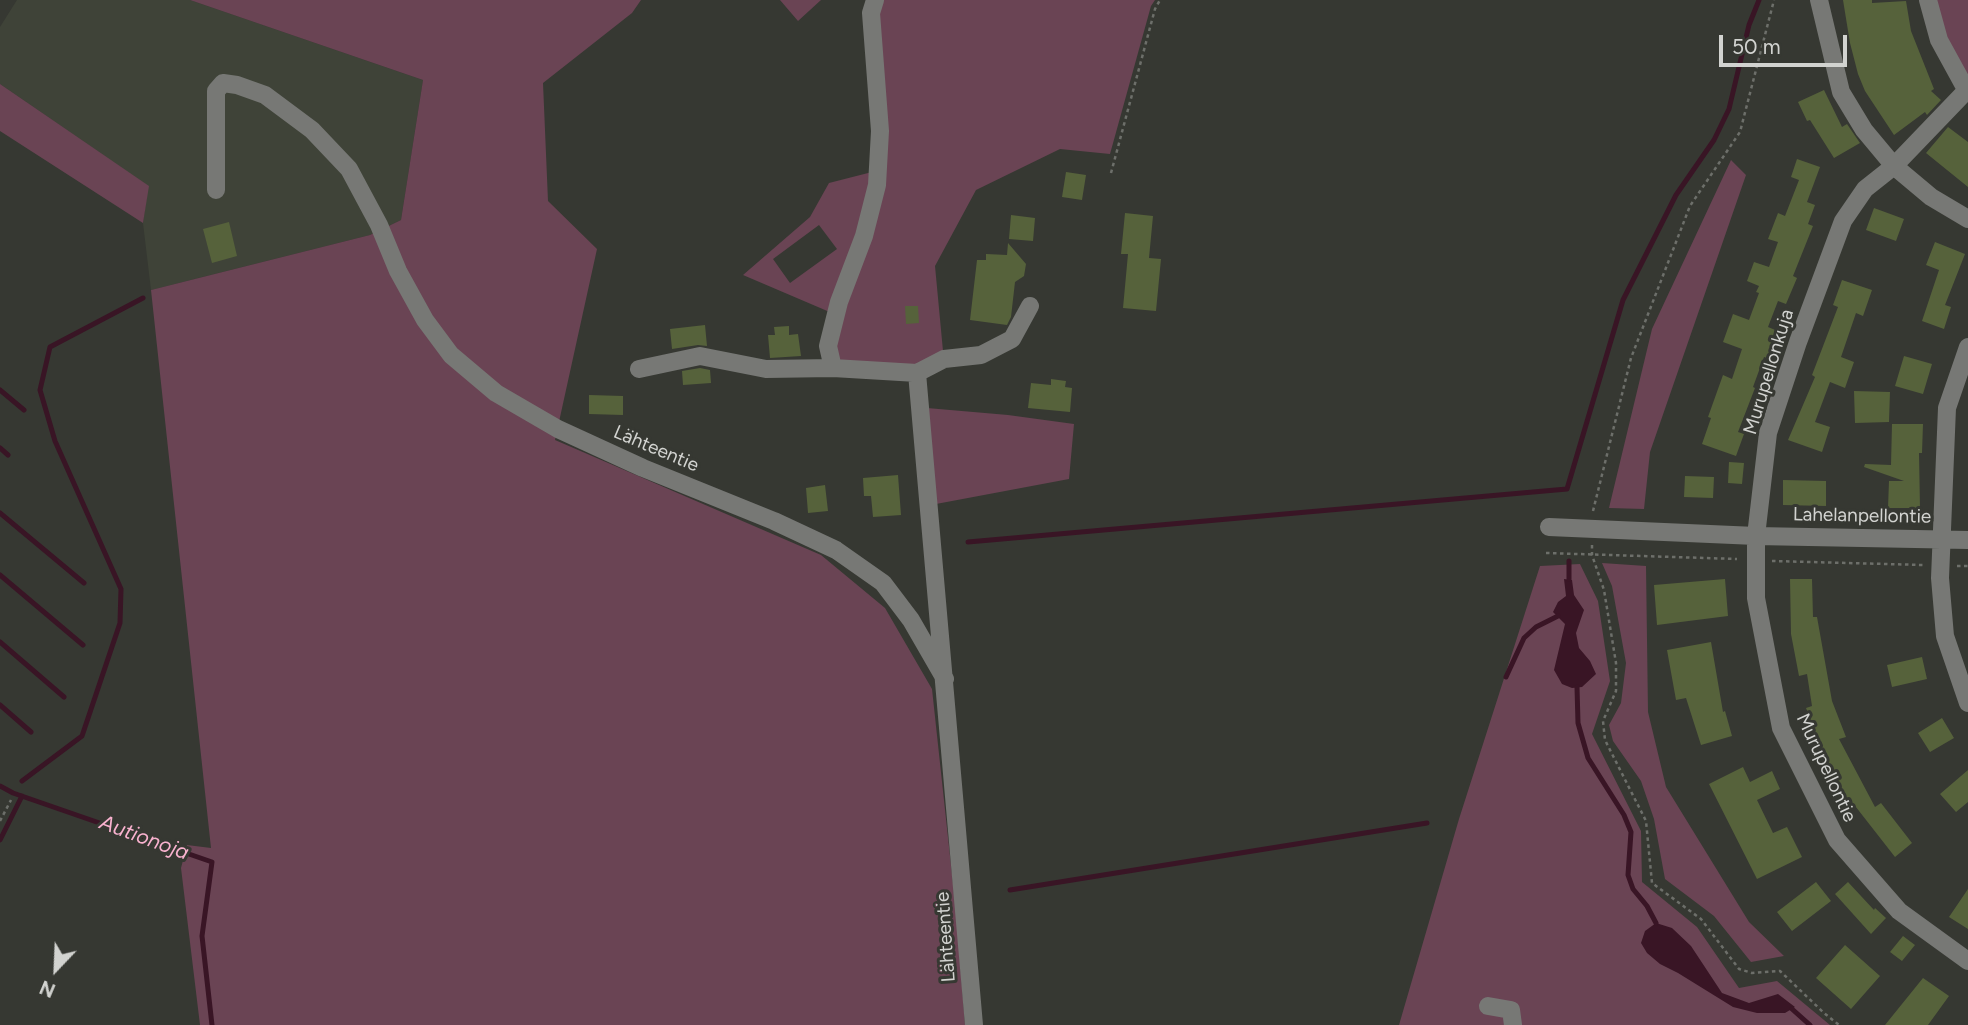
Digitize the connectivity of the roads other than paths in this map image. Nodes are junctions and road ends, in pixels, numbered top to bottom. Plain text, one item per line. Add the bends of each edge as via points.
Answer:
1 (875, 0) edge
2 (1819, 0) edge
3 (1928, 0) edge
4 (1967, 92) edge
5 (1894, 166) junction
6 (216, 190) dead end
7 (1968, 219) edge
8 (1030, 306) dead end
9 (1968, 347) edge
10 (833, 368) junction
11 (639, 369) dead end
12 (917, 373) junction
13 (1549, 527) dead end
14 (1756, 536) junction
15 (1941, 538) junction
16 (1968, 540) edge
17 (945, 679) junction
18 (1968, 703) edge
19 (1968, 961) edge
20 (1488, 1006) dead end
21 (974, 1025) edge
22 (1513, 1025) edge

1 - 10 street via 871,13 880,131 877,185 828,346
2 - 5 street via 1841,92
3 - 4 street via 1939,40
4 - 5 street, Murupellonkuja
5 - 7 street via 1931,197
5 - 14 street, Murupellonkuja via 1866,189 1843,221 1768,433
6 - 17 street, Lähteentie via 216,91 223,83 265,95 312,130 349,169 425,320 451,355 496,393 558,429 836,550 883,583
8 - 12 street via 1012,339 981,355 944,359
9 - 15 street via 1947,408
10 - 11 street via 766,369 700,356
10 - 12 street
12 - 17 street, Lähteentie
13 - 14 street
14 - 15 street, Lahelanpellontie
14 - 19 street, Murupellontie via 1756,597 1781,728 1837,840 1899,911
15 - 16 street, Lahelanpellontie
15 - 18 street via 1945,636
17 - 21 street, Lähteentie
20 - 22 street via 1511,1010

